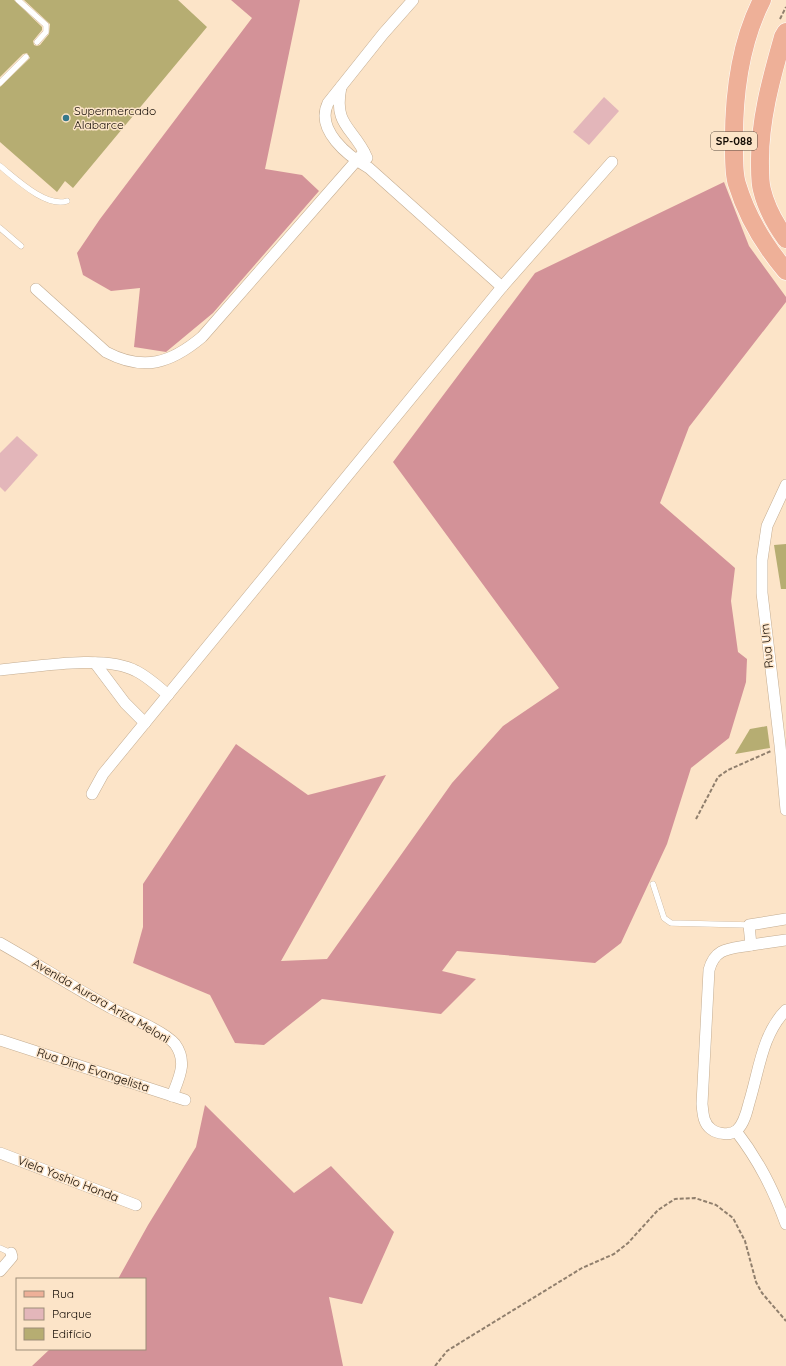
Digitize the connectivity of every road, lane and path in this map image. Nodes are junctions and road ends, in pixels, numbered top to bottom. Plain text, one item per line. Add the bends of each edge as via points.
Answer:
1 (18, 0) edge
2 (413, 0) edge
3 (762, 0) edge
4 (786, 32) edge
5 (37, 42) dead end
6 (26, 57) dead end
7 (0, 83) edge
8 (341, 87) junction
9 (364, 152) junction
10 (356, 161) junction
11 (612, 162) dead end
12 (0, 166) edge
13 (369, 168) junction
14 (66, 201) dead end
15 (0, 228) edge
16 (786, 239) edge
17 (21, 246) dead end
18 (786, 271) edge
19 (502, 287) junction
20 (36, 289) dead end
21 (786, 485) edge
22 (96, 663) junction
23 (0, 670) edge
24 (168, 695) junction
25 (146, 723) junction
26 (780, 745) junction
27 (92, 794) dead end
28 (786, 810) edge
29 (696, 818) dead end
30 (653, 884) dead end
31 (786, 919) edge
32 (749, 925) junction
33 (786, 940) edge
34 (0, 943) edge
35 (751, 945) junction
36 (786, 1010) edge
37 (0, 1040) edge
38 (172, 1096) junction
39 (185, 1100) dead end
40 (736, 1131) junction
41 (0, 1153) edge
42 (136, 1205) dead end
43 (786, 1224) edge
44 (0, 1248) edge
45 (11, 1253) joint
46 (0, 1271) edge
47 (786, 1321) edge
48 (435, 1366) edge

1 - 5 lane via 46,25 46,32
2 - 8 street
3 - 18 main road, SP-088 via 748,36 733,128 736,183 752,223 769,251
4 - 16 main road, SP-088 via 766,102 760,162 762,190 769,210
6 - 7 lane
8 - 9 street via 339,114 343,124
8 - 10 street via 328,103 324,120 335,140
9 - 10 street
9 - 13 street
10 - 13 street
10 - 20 street via 202,337 190,348 159,363 133,362 106,352
11 - 19 street
12 - 14 lane via 41,197 57,202
13 - 19 street
15 - 17 lane
19 - 24 street
21 - 26 street, Rua Um via 767,526 762,560 766,637
22 - 23 street
22 - 24 street via 115,664 136,670
22 - 25 street via 125,703
24 - 25 street
25 - 27 street via 103,774
26 - 28 street, Rua Um
26 - 29 path via 718,777
30 - 32 lane via 664,918 671,922
31 - 32 street
32 - 35 street
33 - 35 street
34 - 38 street, Avenida Aurora Ariza Meloni via 166,1037 174,1044 182,1063 182,1073
35 - 40 street via 720,951 708,970 702,1104 704,1120 717,1132
36 - 40 street via 773,1026 767,1039 744,1120
37 - 38 street, Rua Dino Evangelista
38 - 39 street, Rua Dino Evangelista
40 - 43 street via 770,1182
41 - 42 street, Viela Yoshio Honda
44 - 45 lane
45 - 46 street via 12,1257
47 - 48 path via 756,1282 745,1241 733,1218 716,1205 695,1198 675,1199 658,1210 620,1250 582,1268 463,1341 446,1352

